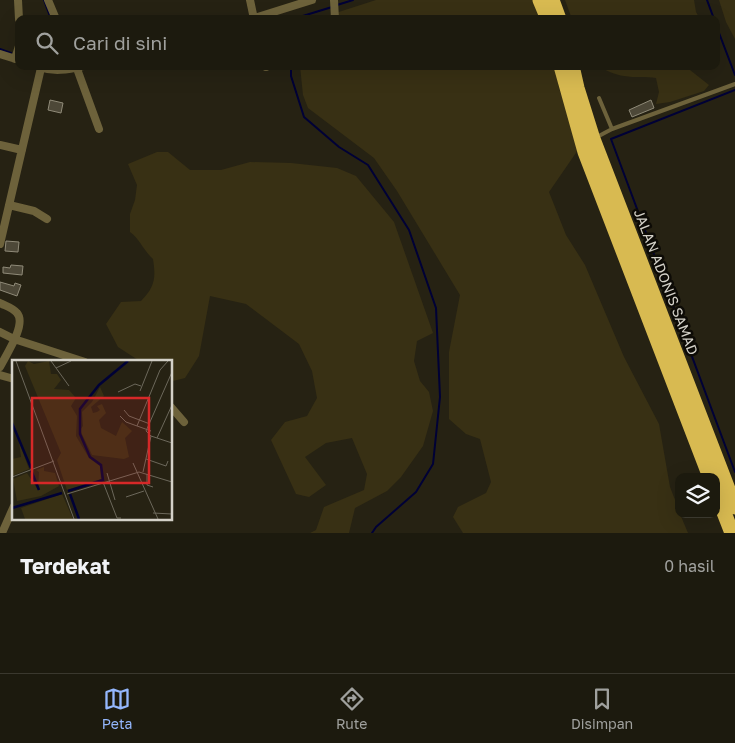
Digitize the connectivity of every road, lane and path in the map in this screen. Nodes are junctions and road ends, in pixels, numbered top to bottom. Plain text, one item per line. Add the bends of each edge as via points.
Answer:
1 (18, 0) edge
2 (48, 0) edge
3 (250, 0) edge
4 (312, 0) edge
5 (540, 0) edge
6 (552, 0) edge
7 (289, 3) edge
8 (19, 15) edge
9 (54, 15) edge
10 (252, 15) edge
11 (260, 15) edge
12 (546, 15) edge
13 (558, 15) edge
14 (0, 54) edge
15 (15, 59) edge
16 (38, 70) edge
17 (80, 70) edge
18 (568, 71) edge
19 (734, 84) edge
20 (599, 98) dead end
21 (99, 129) dead end
22 (612, 129) junction
23 (594, 139) junction
24 (0, 145) edge
25 (22, 150) junction
26 (9, 205) junction
27 (47, 219) dead end
28 (0, 244) edge
29 (0, 303) edge
30 (0, 332) edge
31 (14, 339) junction
32 (77, 360) edge
33 (0, 367) edge
34 (172, 408) edge
35 (184, 422) dead end
36 (708, 473) edge
37 (720, 502) edge
38 (735, 507) edge
39 (12, 510) edge
40 (2, 533) edge
41 (732, 533) edge

1 - 8 street
2 - 9 street
3 - 10 street
4 - 7 street
5 - 12 highway
6 - 13 highway
7 - 11 street
14 - 15 street
16 - 25 street
17 - 21 street
18 - 23 highway, JALAN ADONIS SAMAD
18 - 36 highway, JALAN ADONIS SAMAD via 585,152
19 - 22 lane
20 - 22 lane
22 - 23 lane
23 - 38 highway, JALAN ADONIS SAMAD
24 - 25 street
25 - 26 street
26 - 27 street via 34,211
26 - 28 street
29 - 31 street via 19,315 20,323
30 - 31 street
31 - 32 street
31 - 33 street
34 - 35 street
37 - 41 highway
39 - 40 street

